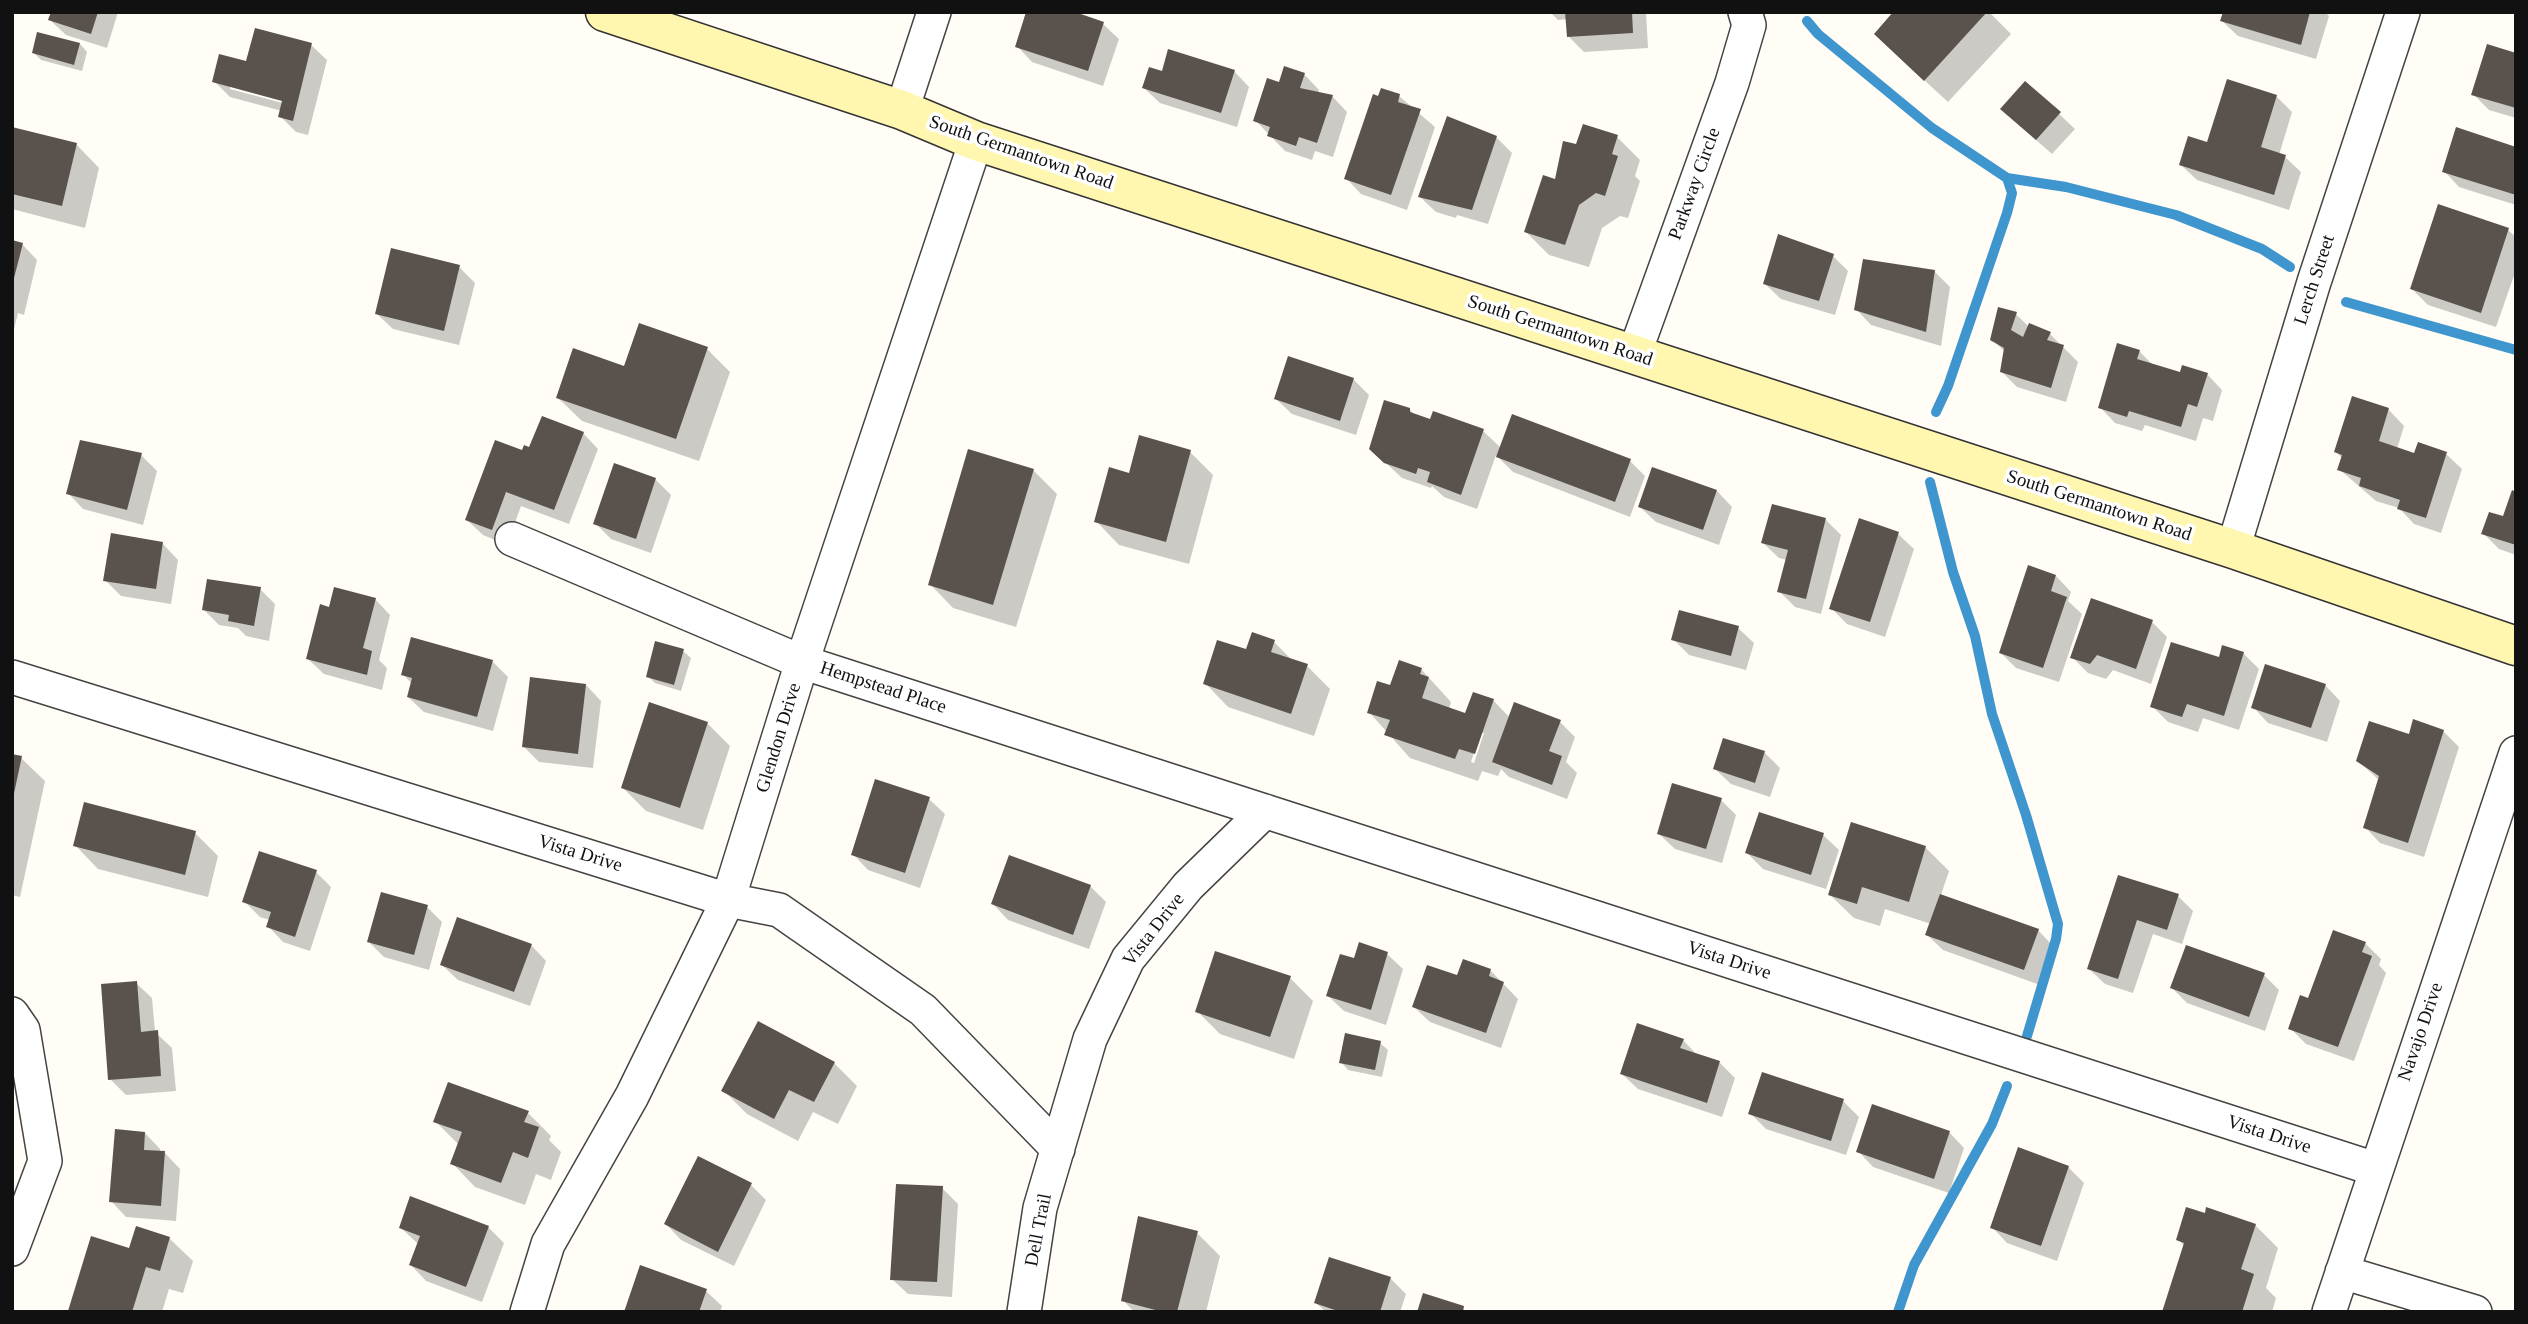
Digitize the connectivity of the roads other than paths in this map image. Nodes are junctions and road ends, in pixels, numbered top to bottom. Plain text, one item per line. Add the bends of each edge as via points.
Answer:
1 (605, 12) edge
2 (934, 12) edge
3 (2403, 12) edge
4 (1755, 17) edge
5 (902, 110) junction
6 (976, 141) junction
7 (1634, 355) junction
8 (512, 539) dead end
9 (2233, 550) junction
10 (2516, 646) edge
11 (802, 662) junction
12 (12, 677) edge
13 (2516, 753) edge
14 (1265, 811) junction
15 (728, 900) junction
16 (12, 1014) edge
17 (1058, 1149) junction
18 (2375, 1169) junction
19 (12, 1249) edge
20 (2342, 1272) junction
21 (527, 1312) edge
22 (1024, 1312) edge
23 (2329, 1312) edge
24 (2475, 1312) edge

1 - 5 main road, South Germantown Road
2 - 5 street
3 - 9 street, Lerch Street via 2314,282
4 - 7 street, Parkway Circle
5 - 6 main road, South Germantown Road
6 - 7 main road, South Germantown Road
6 - 11 street, Glendon Drive
7 - 9 main road, South Germantown Road
8 - 11 street, Hempstead Place
9 - 10 main road, South Germantown Road
11 - 14 street, Hempstead Place
11 - 15 street, Glendon Drive
12 - 15 street, Vista Drive
13 - 18 street, Navajo Drive
14 - 17 street, Vista Drive via 1188,886 1128,959 1090,1039
14 - 18 street, Vista Drive
15 - 17 street, Vista Drive via 779,910 923,1010
15 - 21 street, Glendon Drive via 632,1096 548,1244
16 - 19 street via 23,1030 45,1161
17 - 22 street, Dell Trail via 1040,1208
18 - 20 street, Navajo Drive
20 - 23 street, Navajo Drive
20 - 24 street

